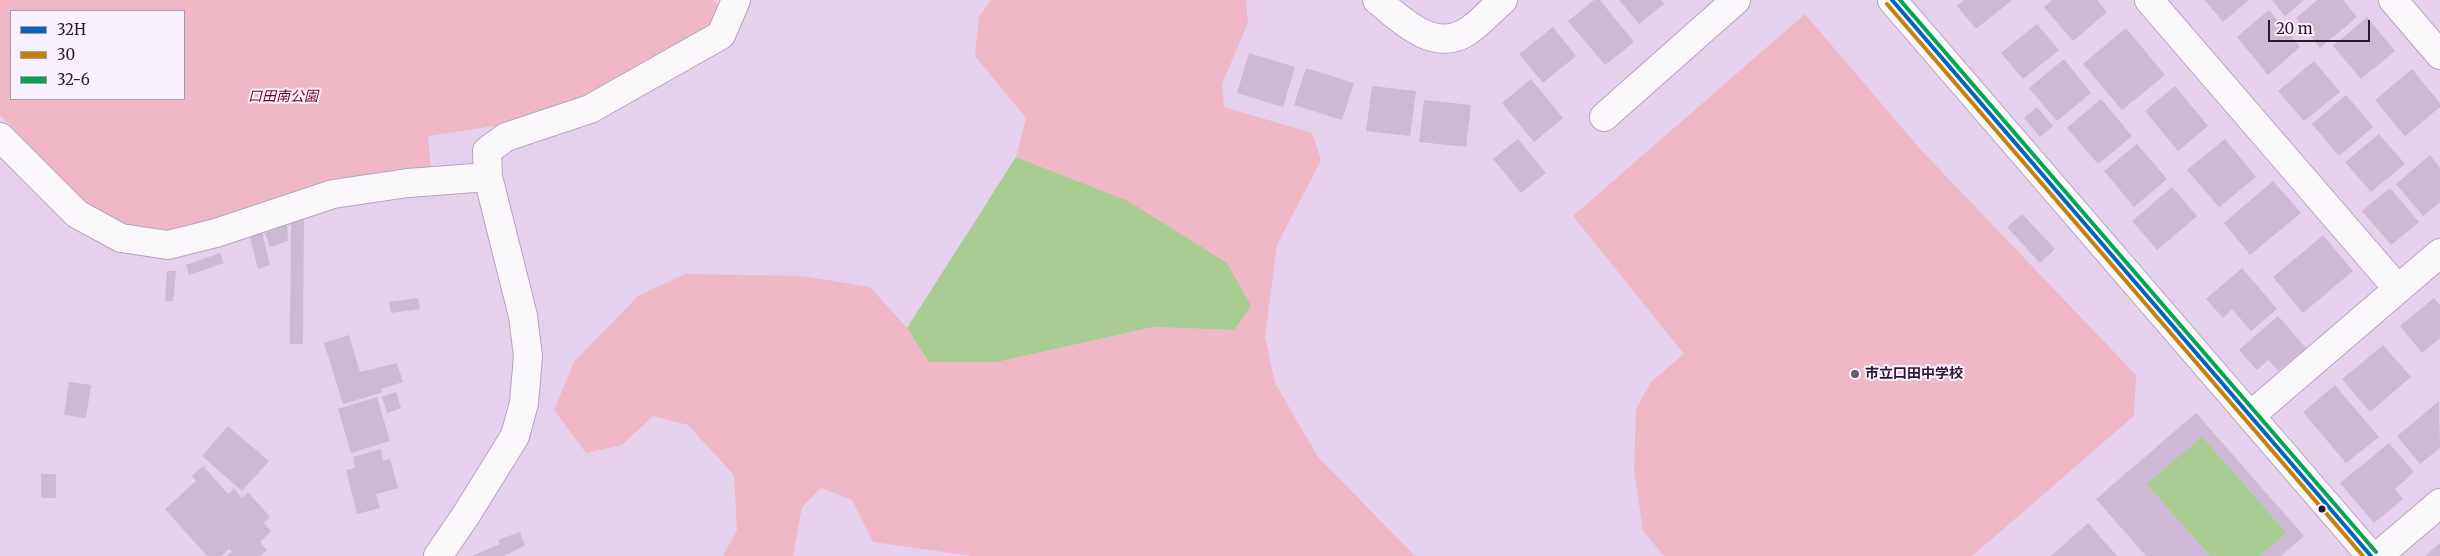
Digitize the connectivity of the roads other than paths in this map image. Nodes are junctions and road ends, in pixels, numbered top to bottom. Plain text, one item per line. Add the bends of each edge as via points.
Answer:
1 (736, 0) edge
2 (1376, 0) edge
3 (1503, 0) edge
4 (1736, 0) edge
5 (1892, 0) edge
6 (2149, 0) edge
7 (2393, 0) edge
8 (2440, 55) edge
9 (1604, 117) dead end
10 (0, 137) edge
11 (488, 177) junction
12 (2440, 253) edge
13 (2398, 289) junction
14 (2250, 416) junction
15 (2440, 503) edge
16 (438, 556) edge
17 (2371, 556) edge
18 (2378, 556) edge

1 - 11 street via 721,35 590,109 506,137 487,151
2 - 3 street via 1415,30 1440,40 1464,34
4 - 9 street
5 - 14 street
6 - 13 street
7 - 8 street
10 - 11 street via 77,214 121,238 168,245 216,233 333,194 408,183
11 - 16 street via 524,316 528,356 524,402 515,436
12 - 13 street
13 - 14 street
14 - 17 street
15 - 18 street

